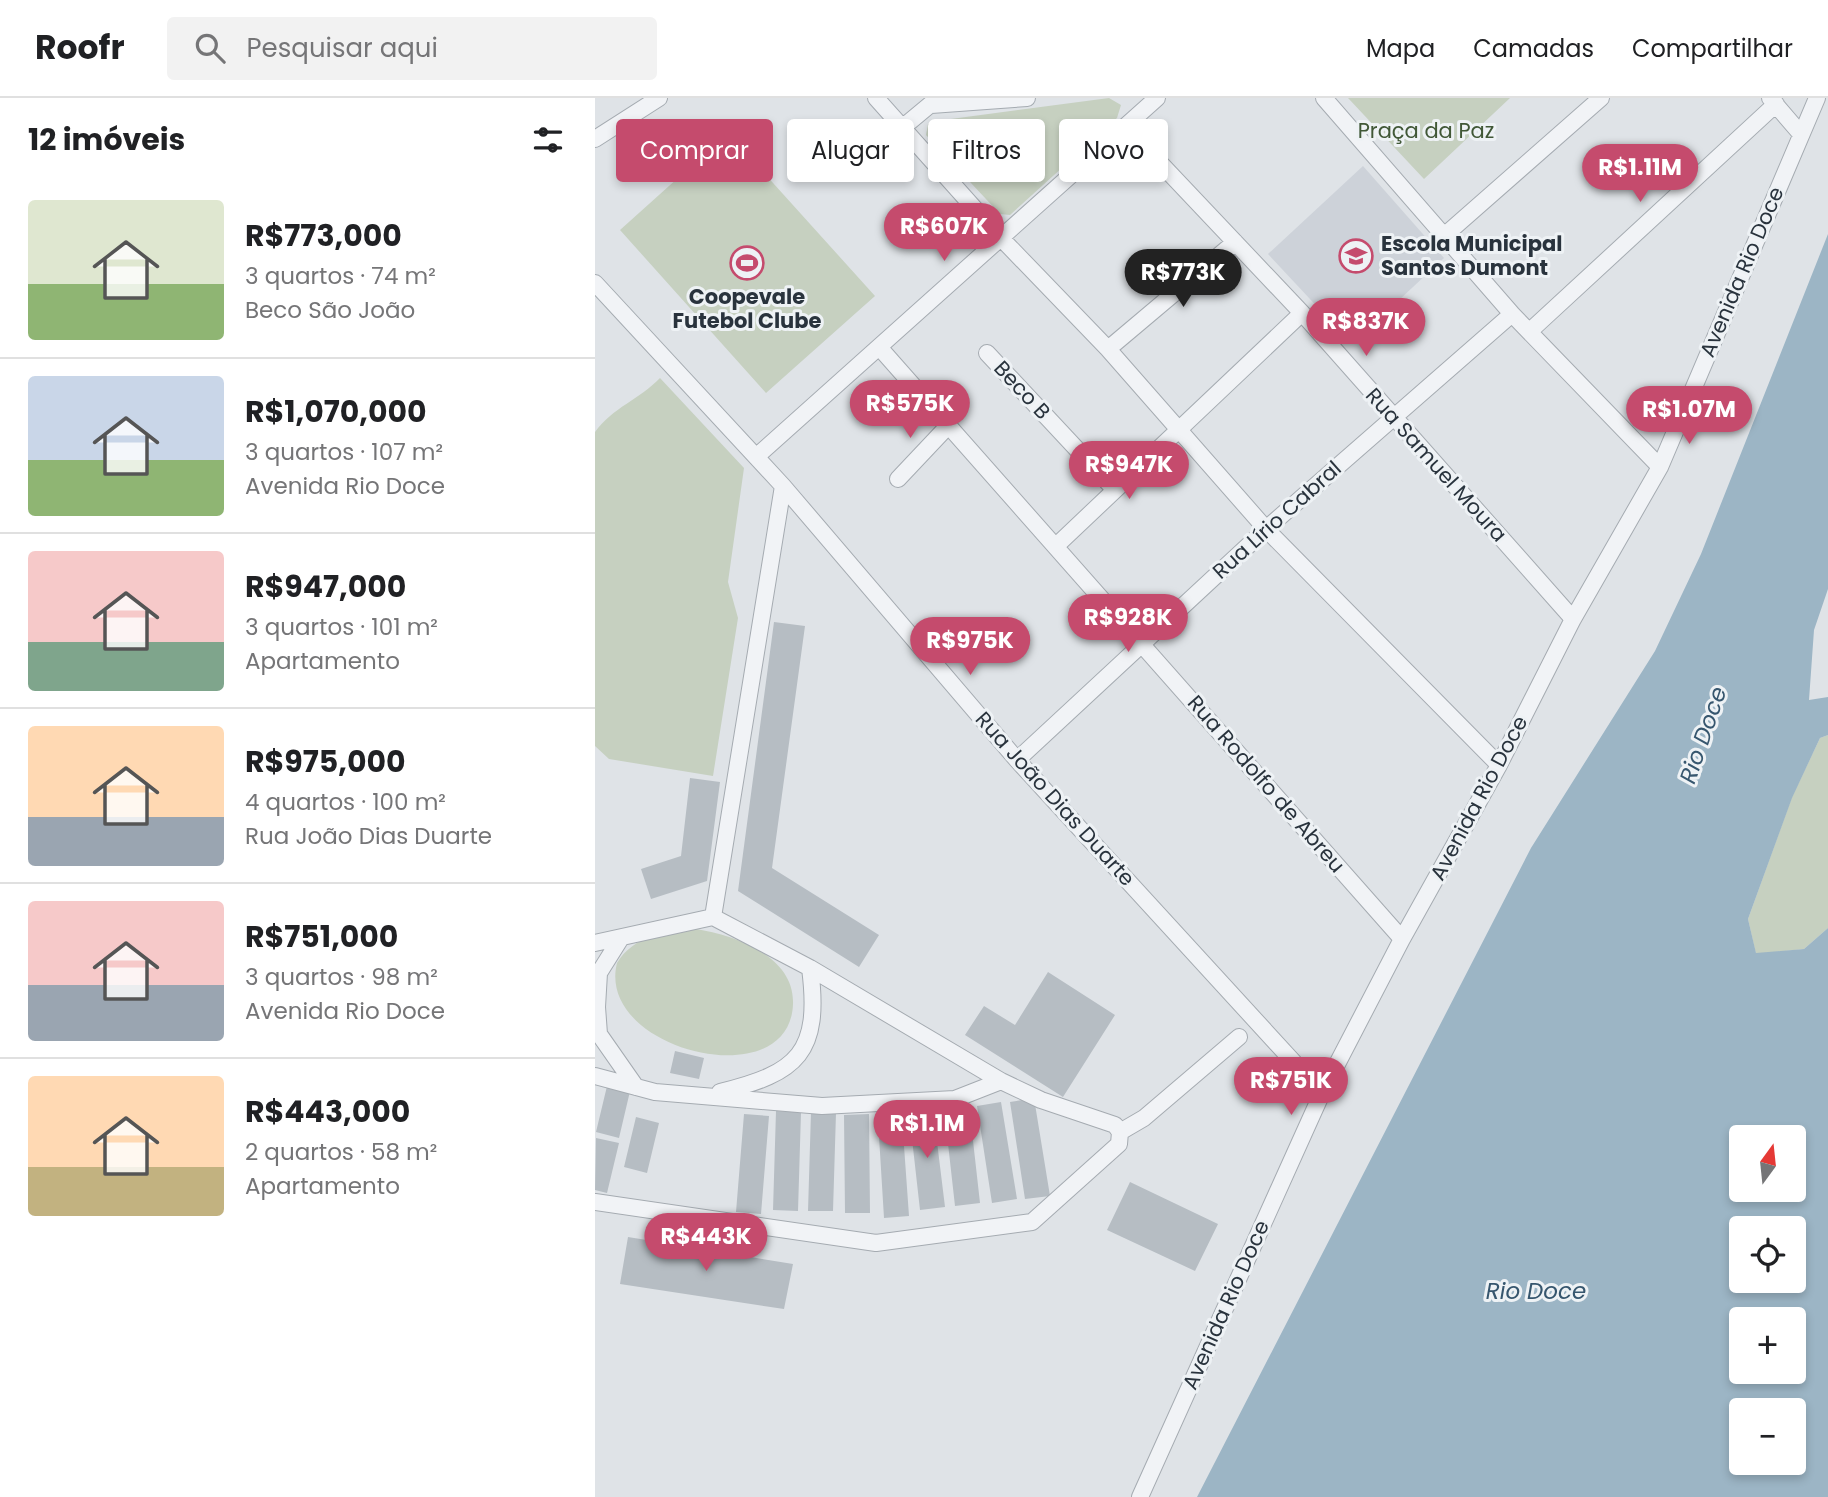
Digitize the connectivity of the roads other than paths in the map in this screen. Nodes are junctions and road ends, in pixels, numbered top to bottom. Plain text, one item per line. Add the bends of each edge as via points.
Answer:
1 (659, 98) edge
2 (876, 98) edge
3 (1027, 98) edge
4 (1157, 98) edge
5 (1324, 98) edge
6 (1601, 98) edge
7 (1817, 98) edge
8 (934, 101) edge
9 (1773, 101) edge
10 (894, 119) edge
11 (913, 119) edge
12 (1135, 119) edge
13 (1800, 133) junction
14 (595, 139) edge
15 (914, 141) edge
16 (1168, 171) edge
17 (1063, 182) edge
18 (1444, 236) junction
19 (1000, 237) junction
20 (1235, 242) junction
21 (595, 283) edge
22 (1302, 313) junction
23 (1511, 314) junction
24 (1530, 331) junction
25 (879, 347) junction
26 (1108, 349) junction
27 (987, 353) dead end
28 (1392, 416) junction
29 (949, 426) junction
30 (1179, 431) junction
31 (757, 456) junction
32 (1660, 467) junction
33 (898, 479) dead end
34 (783, 486) junction
35 (1114, 489) junction
36 (1266, 529) junction
37 (1056, 546) junction
38 (1573, 619) junction
39 (1143, 643) junction
40 (1017, 760) junction
41 (1499, 765) junction
42 (713, 917) junction
43 (621, 938) junction
44 (1402, 939) junction
45 (595, 943) edge
46 (810, 968) junction
47 (1239, 1037) dead end
48 (595, 1076) edge
49 (1001, 1081) junction
50 (636, 1087) junction
51 (1322, 1093) junction
52 (704, 1096) junction
53 (1120, 1132) junction
54 (595, 1202) edge
55 (1139, 1497) edge

1 - 14 street
2 - 10 street
3 - 8 street
4 - 12 street
5 - 18 street
6 - 18 street
7 - 13 street, Avenida Rio Doce
8 - 11 street
9 - 13 street
9 - 24 street
13 - 32 street, Avenida Rio Doce
15 - 19 street
16 - 20 street, Rua Samuel Moura
17 - 19 street
18 - 23 street
19 - 25 street
19 - 26 street
20 - 22 street, Rua Samuel Moura
20 - 26 street
21 - 31 street, Rua João Dias Duarte
22 - 28 street, Rua Samuel Moura
22 - 30 street
23 - 24 street
23 - 28 street, Rua Lírio Cabral
24 - 32 street
25 - 29 street, Rua Rodolfo de Abreu
25 - 31 street
26 - 30 street
27 - 35 street, Beco B
28 - 36 street, Rua Lírio Cabral
28 - 38 street, Rua Samuel Moura
29 - 33 street
29 - 37 street, Rua Rodolfo de Abreu
30 - 35 street
30 - 36 street
31 - 34 street, Rua João Dias Duarte
32 - 38 street, Avenida Rio Doce
34 - 40 street, Rua João Dias Duarte
34 - 42 street
35 - 37 street
36 - 39 street, Rua Lírio Cabral
36 - 41 street
37 - 39 street, Rua Rodolfo de Abreu
38 - 41 street, Avenida Rio Doce
39 - 40 street, Rua Lírio Cabral
39 - 44 street, Rua Rodolfo de Abreu
40 - 51 street, Rua João Dias Duarte
41 - 44 street, Avenida Rio Doce
42 - 43 street
42 - 46 street
43 - 45 street
43 - 50 street via 599,973 599,1034
44 - 51 street, Avenida Rio Doce
46 - 49 street
46 - 52 street via 814,997 810,1033 795,1063 762,1082
47 - 53 street via 1144,1118
48 - 50 street
49 - 52 street via 955,1099 822,1105
49 - 53 street via 1115,1125
50 - 52 street
51 - 55 street, Avenida Rio Doce
53 - 54 street via 1119,1144 1032,1222 876,1243

